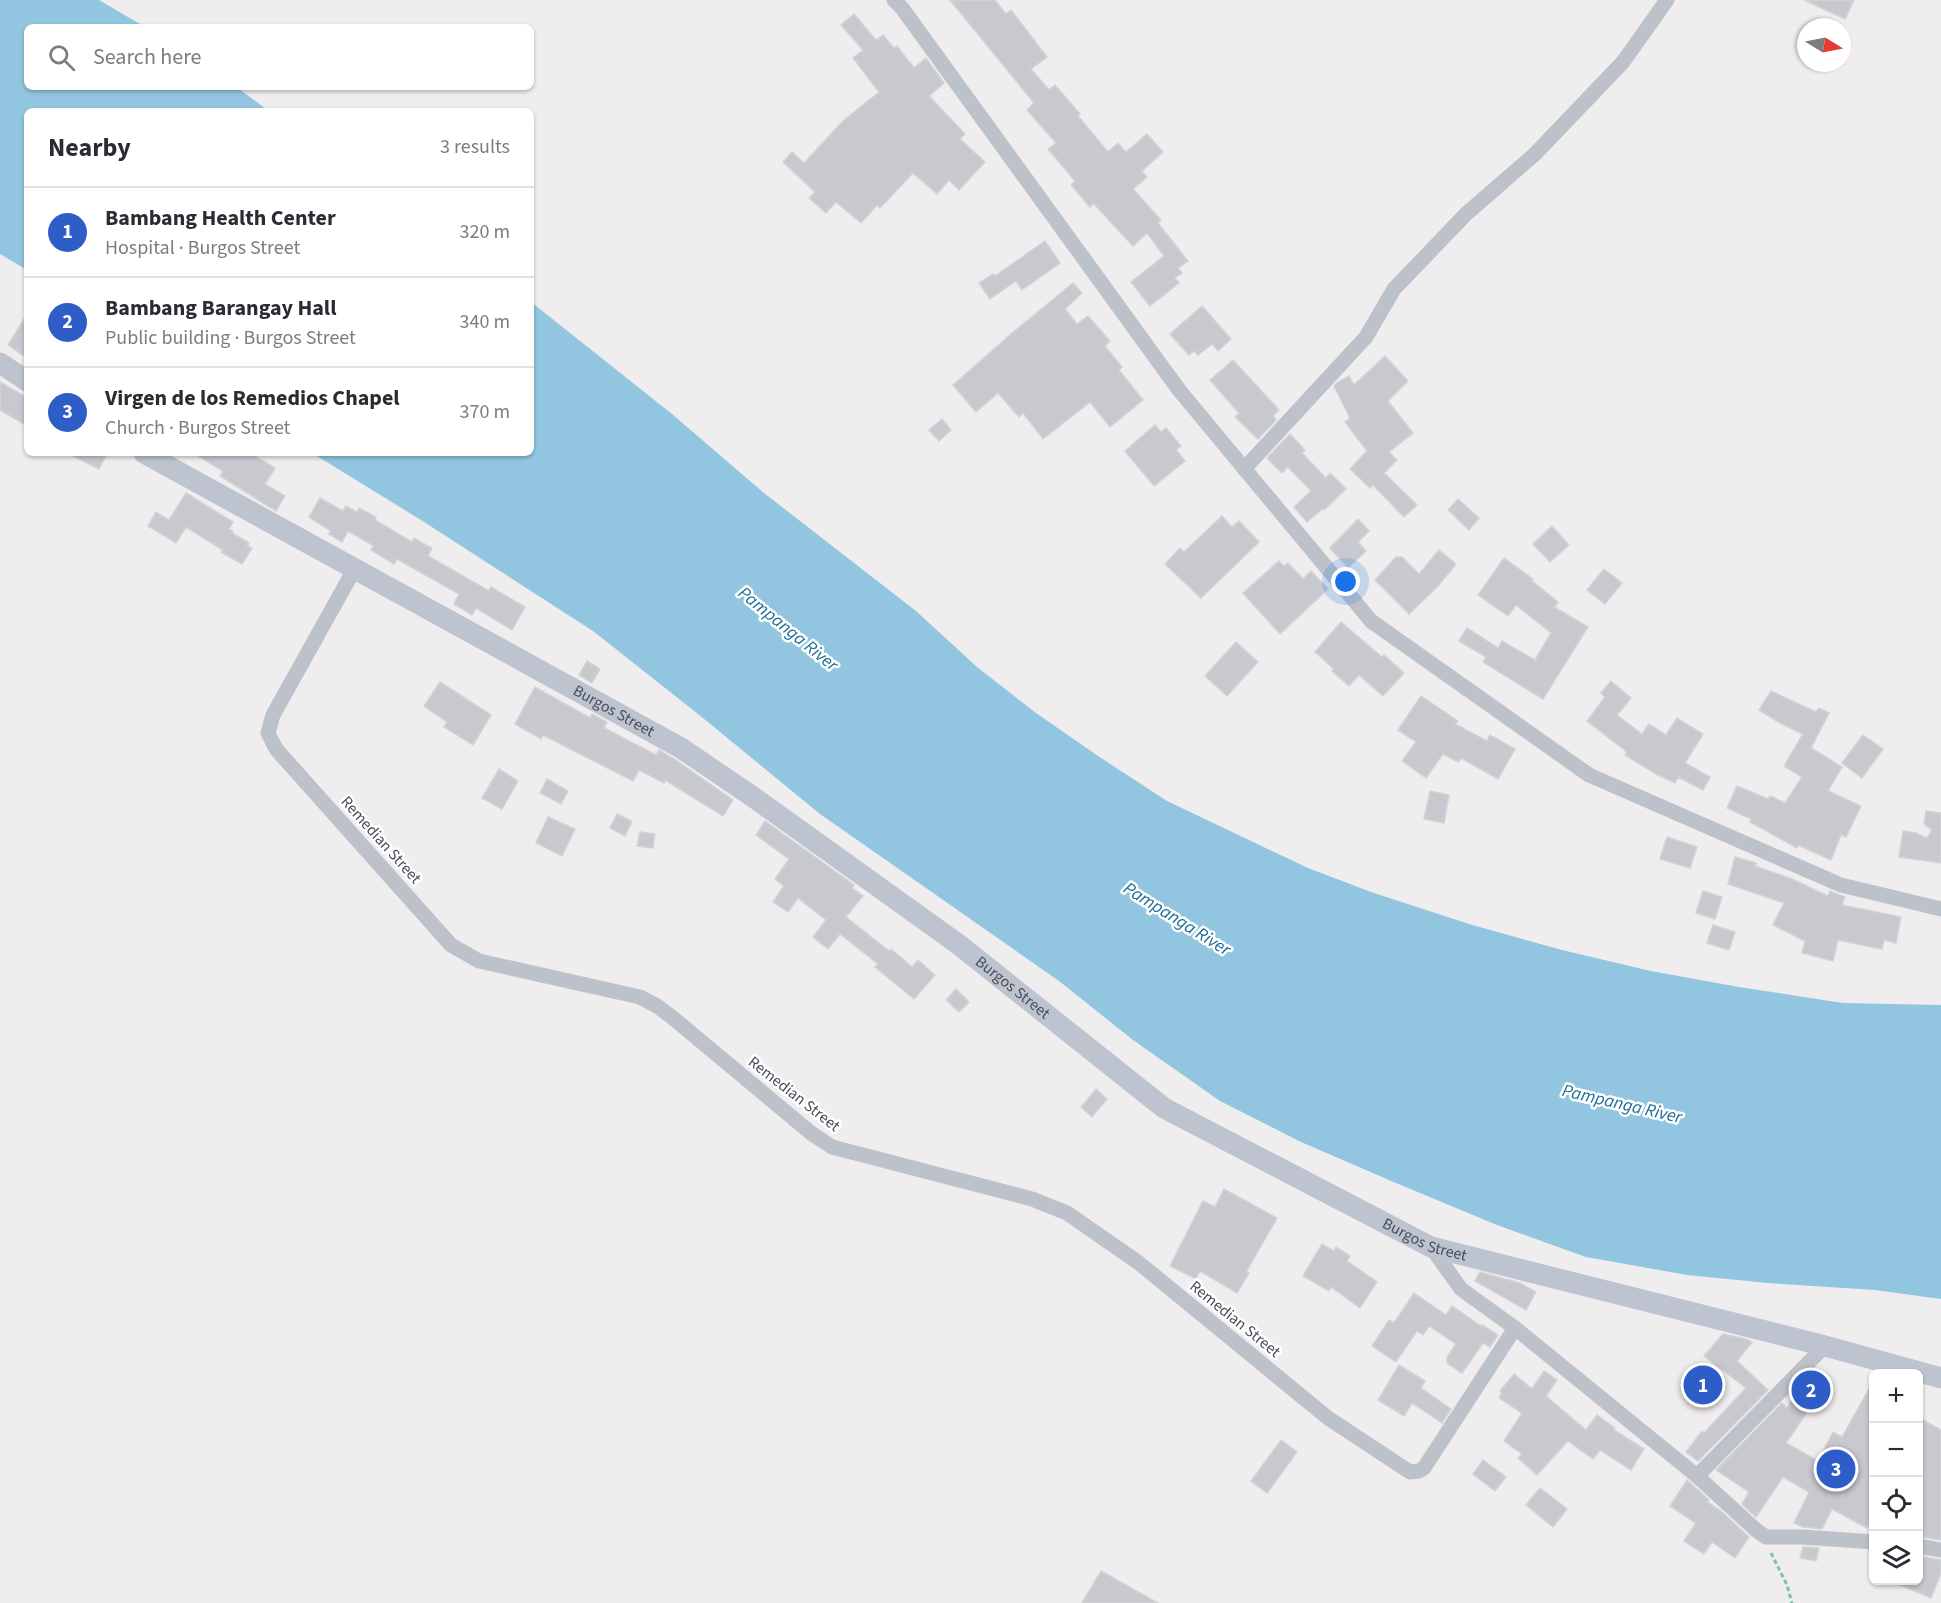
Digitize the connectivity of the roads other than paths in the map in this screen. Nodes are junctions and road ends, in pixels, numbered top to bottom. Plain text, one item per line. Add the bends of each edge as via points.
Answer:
1 (894, 0) edge
2 (1667, 0) edge
3 (0, 363) edge
4 (24, 379) edge
5 (150, 456) edge
6 (1244, 469) junction
7 (355, 568) junction
8 (1941, 909) edge
9 (1431, 1247) junction
10 (1515, 1328) junction
11 (1825, 1346) junction
12 (1941, 1378) edge
13 (1697, 1476) junction
14 (1869, 1542) edge
15 (1923, 1547) edge
16 (1941, 1550) edge

1 - 6 street via 1179,390
2 - 6 street via 1623,62 1535,154 1466,214 1394,289 1366,337
3 - 4 street
5 - 7 street, Burgos Street
6 - 8 street via 1371,621 1589,775 1841,885
7 - 9 street, Burgos Street via 700,761 958,944 1164,1108
7 - 10 street, Remedian Street via 273,715 268,734 276,749 451,945 479,961 648,1001 832,1147 1032,1199 1067,1213 1139,1263 1328,1418 1410,1472 1424,1468
9 - 10 street via 1461,1289
9 - 11 street, Burgos Street
10 - 13 street
11 - 12 street, Burgos Street
11 - 13 street
13 - 14 street via 1766,1537
15 - 16 street

